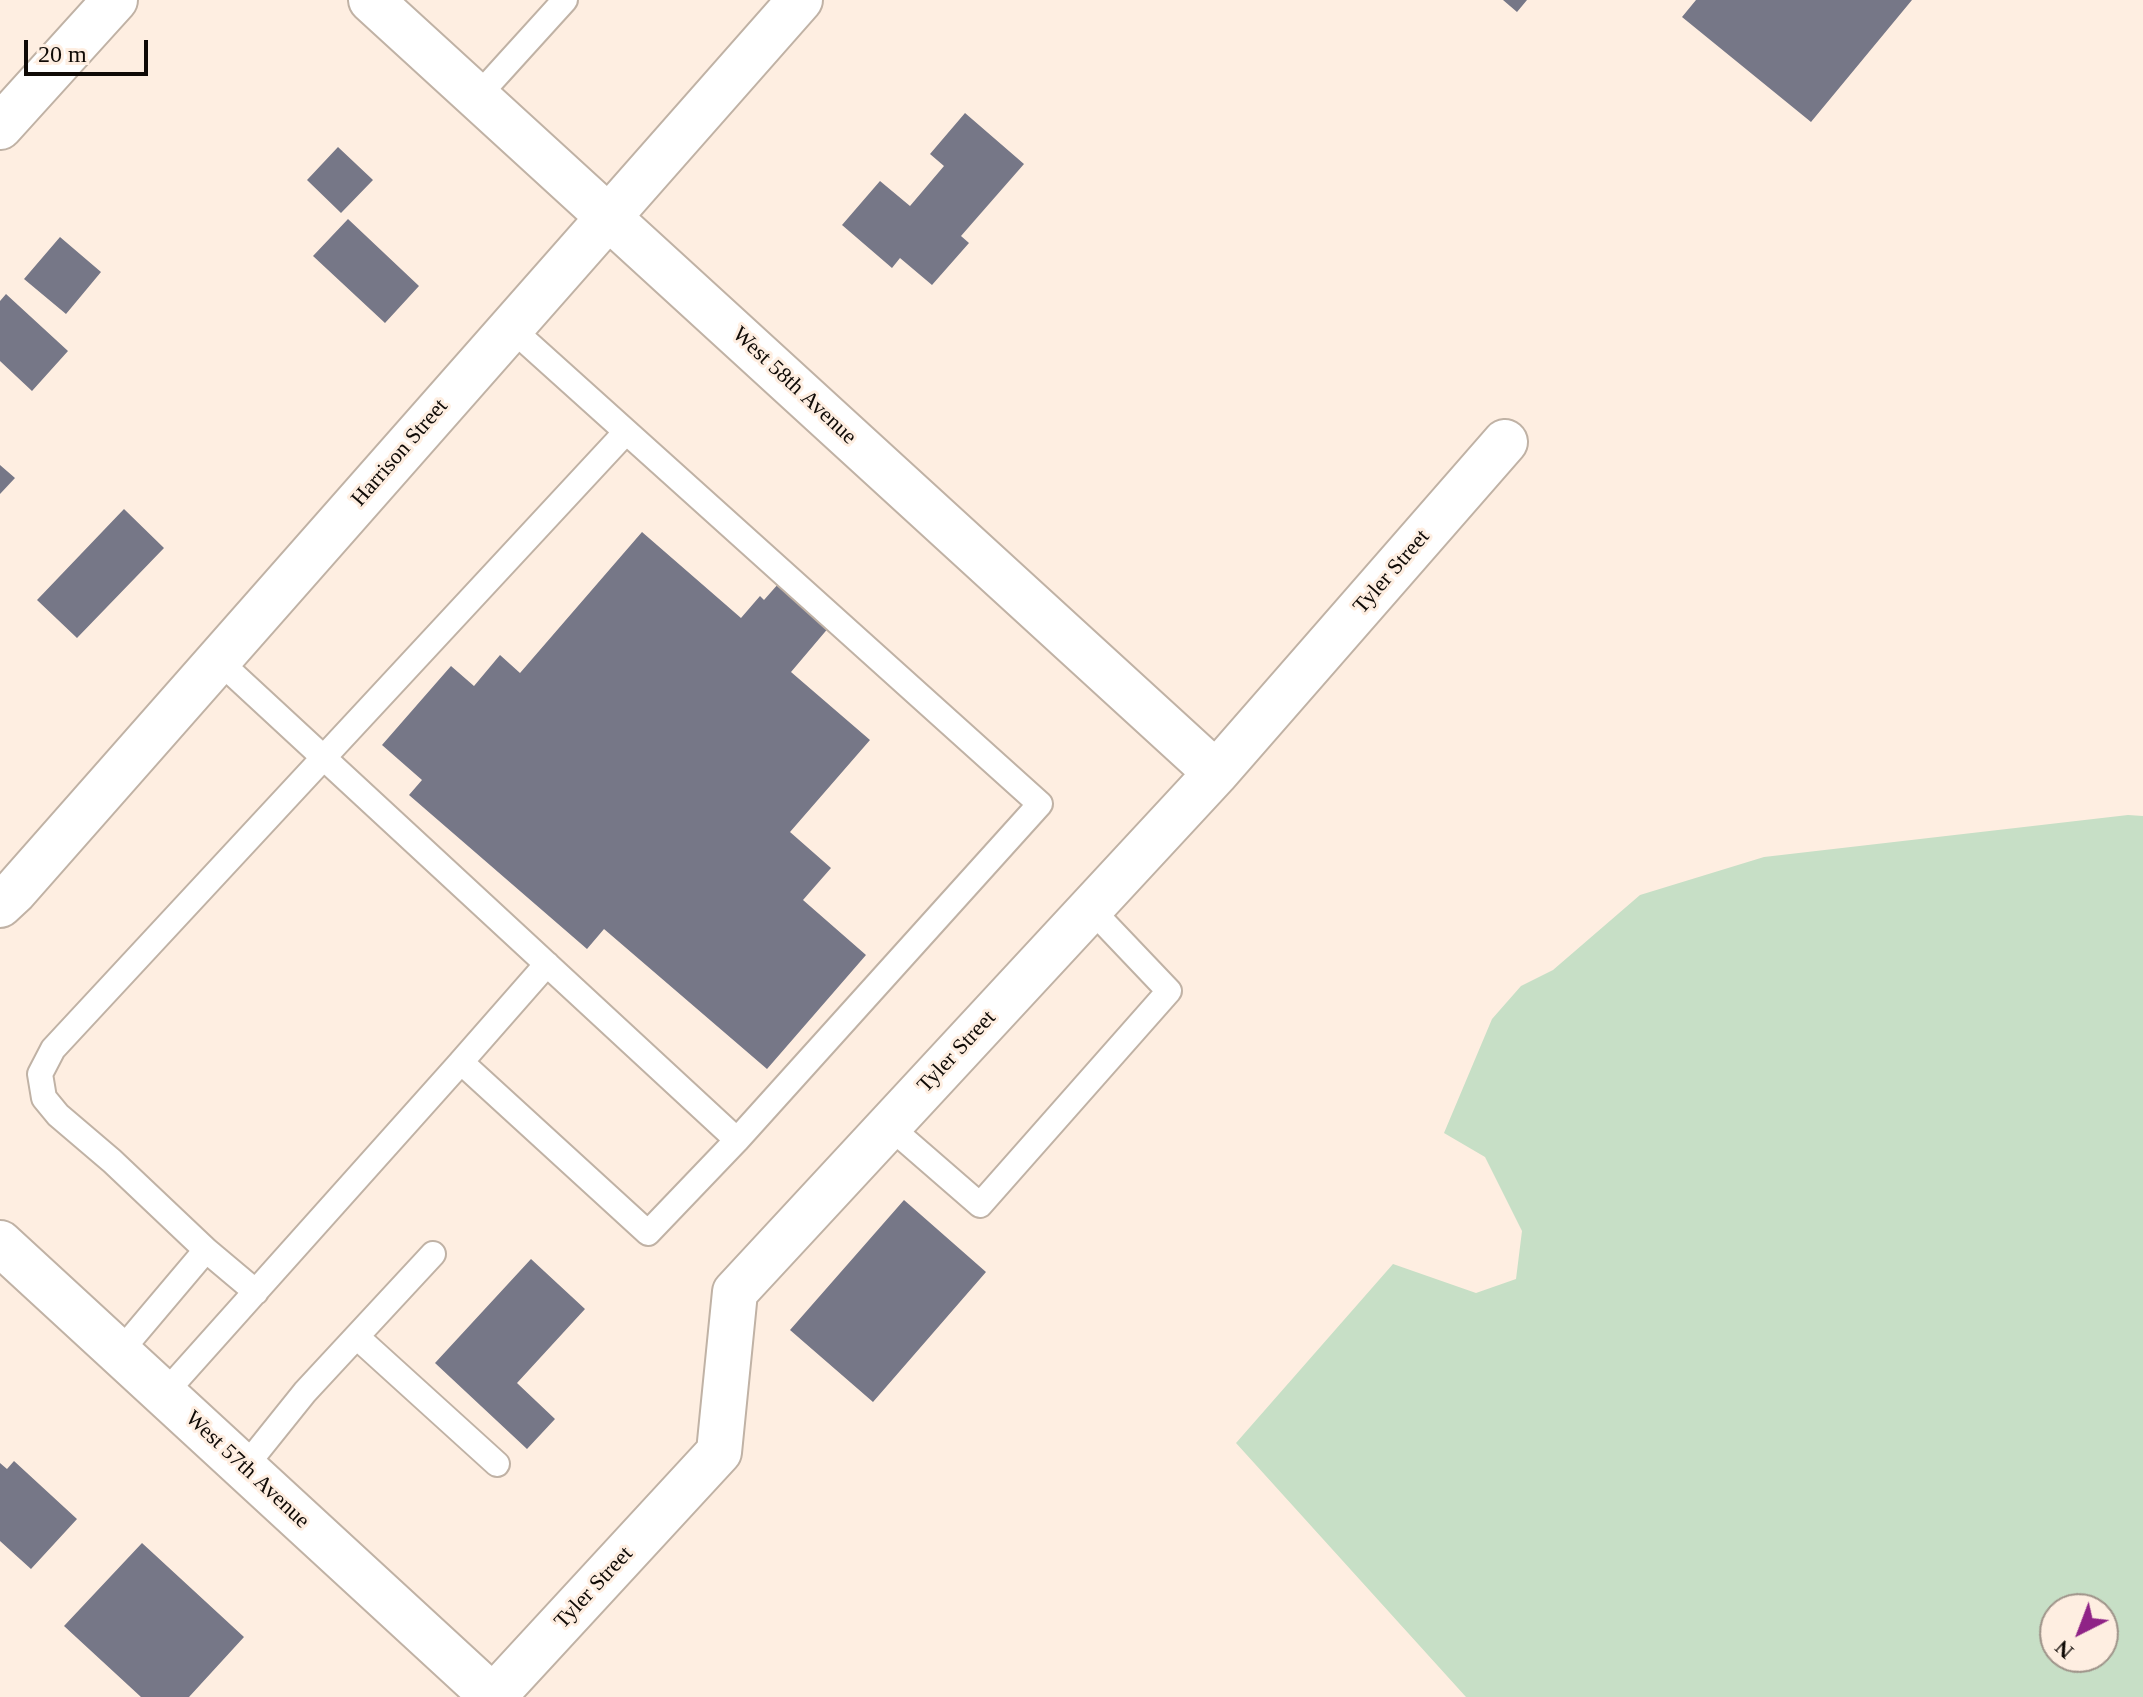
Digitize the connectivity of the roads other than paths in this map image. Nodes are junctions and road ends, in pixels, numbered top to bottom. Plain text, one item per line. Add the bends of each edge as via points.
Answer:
1 (115, 0) edge
2 (371, 0) edge
3 (565, 0) edge
4 (800, 0) edge
5 (477, 97) junction
6 (0, 127) edge
7 (608, 216) junction
8 (511, 328) junction
9 (626, 432) junction
10 (1505, 442) dead end
11 (218, 660) junction
12 (323, 759) junction
13 (1216, 773) junction
14 (0, 905) edge
15 (1090, 908) junction
16 (547, 964) junction
17 (461, 1062) junction
18 (889, 1126) junction
19 (737, 1140) junction
20 (0, 1243) edge
21 (206, 1250) junction
22 (433, 1254) dead end
23 (256, 1292) junction
24 (357, 1337) junction
25 (119, 1353) junction
26 (164, 1394) junction
27 (497, 1464) dead end
28 (244, 1468) junction
29 (493, 1697) edge

1 - 6 street
2 - 5 street, West 58th Avenue
3 - 5 lane
4 - 7 street, Harrison Street
5 - 7 street, West 58th Avenue
7 - 8 street, Harrison Street
7 - 13 street, West 58th Avenue
8 - 9 lane
8 - 11 street, Harrison Street
9 - 12 lane
9 - 19 lane via 1040,804
10 - 13 street, Tyler Street
11 - 12 lane
11 - 14 street, Harrison Street
12 - 16 lane
12 - 21 lane via 53,1049 40,1074 44,1098 58,1115
13 - 15 street, Tyler Street
15 - 18 street, Tyler Street
15 - 18 lane via 1169,991 980,1205
16 - 17 lane
16 - 19 lane
17 - 19 lane via 648,1233
17 - 23 lane
18 - 29 street, Tyler Street via 735,1292 719,1452
20 - 25 street, West 57th Avenue
21 - 23 lane
21 - 25 lane
22 - 24 lane
23 - 26 lane
24 - 27 lane
24 - 28 lane
25 - 26 street, West 57th Avenue
26 - 28 street, West 57th Avenue
28 - 29 street, West 57th Avenue

